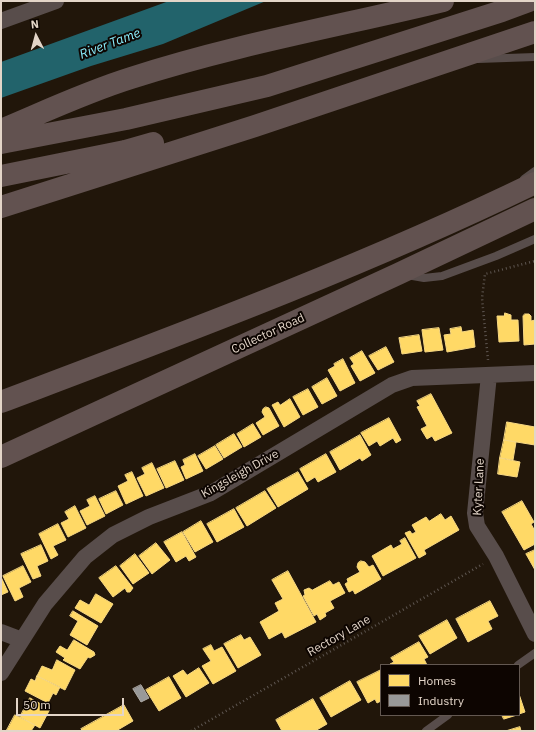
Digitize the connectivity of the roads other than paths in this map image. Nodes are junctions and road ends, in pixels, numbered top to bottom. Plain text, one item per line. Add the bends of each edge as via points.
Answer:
1 (56, 1) edge
2 (443, 1) edge
3 (529, 1) edge
4 (1, 21) edge
5 (535, 32) edge
6 (535, 58) edge
7 (454, 59) junction
8 (407, 75) junction
9 (1, 130) edge
10 (1, 143) edge
11 (535, 171) edge
12 (1, 176) edge
13 (535, 184) edge
14 (1, 206) edge
15 (535, 209) edge
16 (472, 214) junction
17 (535, 239) edge
18 (398, 274) junction
19 (535, 373) edge
20 (489, 375) junction
21 (1, 402) edge
22 (1, 457) edge
23 (1, 632) edge
24 (535, 634) edge
25 (22, 640) junction
26 (535, 652) edge
27 (519, 664) edge
28 (1, 673) edge
29 (447, 716) edge
30 (426, 731) edge

1 - 4 street
2 - 9 highway via 179,63 100,89
3 - 10 highway via 267,86 126,119
5 - 7 highway
6 - 7 lane
7 - 8 highway
8 - 12 highway via 125,151
8 - 14 highway
11 - 16 lane
13 - 16 highway
15 - 18 highway, Collector Road
16 - 21 highway via 257,305
17 - 18 lane via 442,276 424,278
18 - 22 highway, Collector Road
19 - 20 street, Kingsleigh Drive
20 - 24 street, Kyter Lane via 475,513 477,526 496,556
20 - 25 street, Kingsleigh Drive via 412,378 392,385 211,493 149,517 113,535 85,558 45,604
23 - 25 street
25 - 28 street, Kingsleigh Drive
26 - 27 lane
29 - 30 lane

